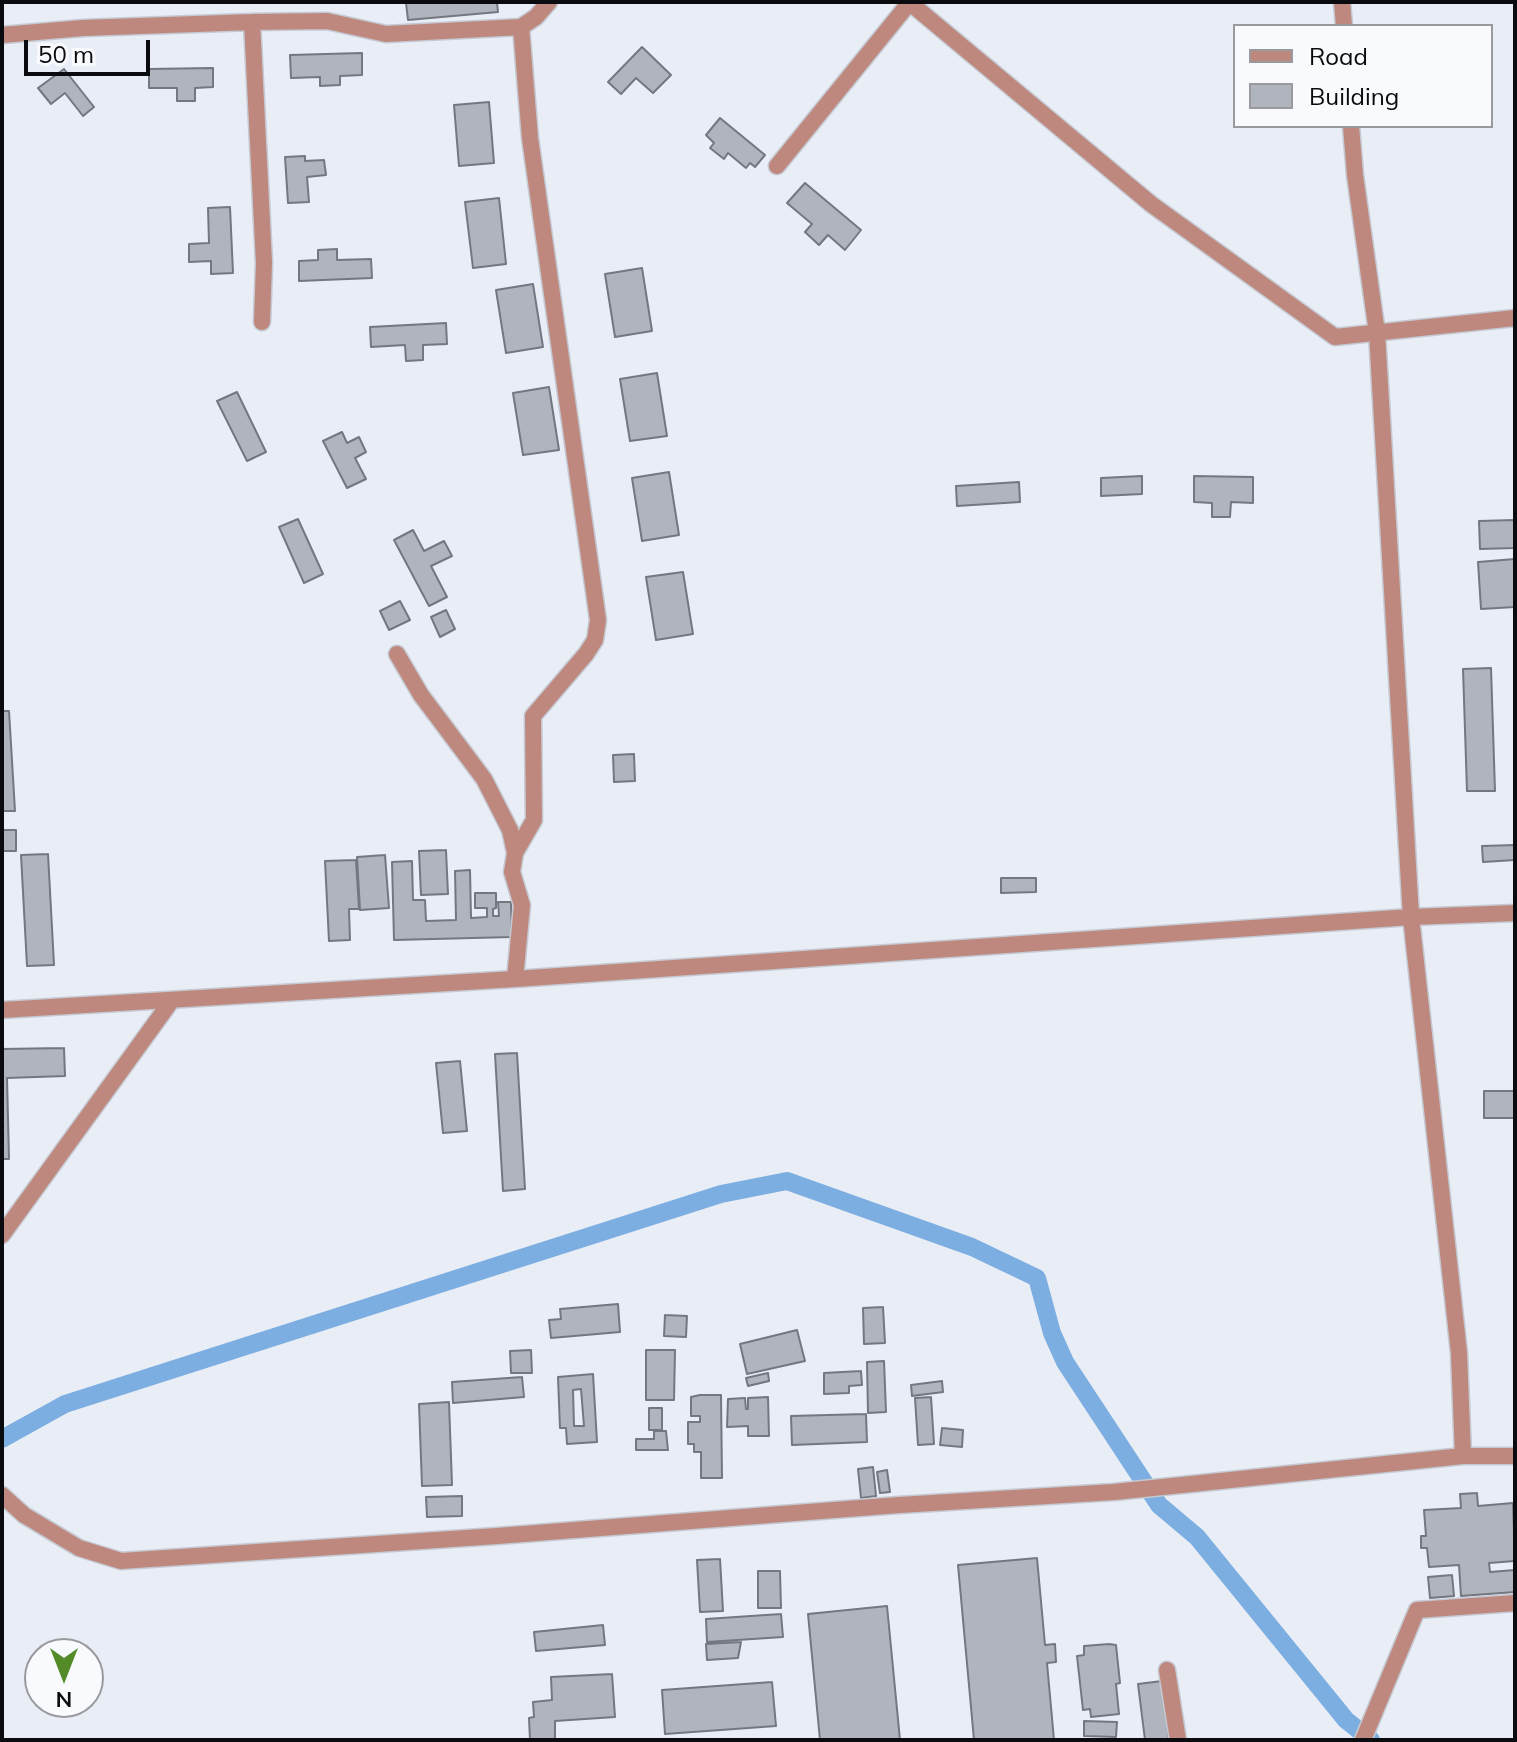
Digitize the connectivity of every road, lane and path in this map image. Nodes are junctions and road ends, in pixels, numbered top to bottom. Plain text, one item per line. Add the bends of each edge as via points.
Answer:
1 (549, 2) edge
2 (909, 2) edge
3 (1342, 2) edge
4 (252, 22) junction
5 (1344, 24) edge
6 (521, 27) junction
7 (2, 35) edge
8 (1351, 128) edge
9 (777, 166) dead end
10 (1515, 318) edge
11 (262, 322) dead end
12 (1377, 333) junction
13 (397, 654) dead end
14 (515, 853) junction
15 (1515, 913) edge
16 (1411, 917) junction
17 (515, 979) junction
18 (172, 1000) junction
19 (2, 1010) edge
20 (2, 1235) edge
21 (1463, 1456) junction
22 (1515, 1456) edge
23 (2, 1495) edge
24 (1515, 1603) edge
25 (1167, 1670) dead end
26 (1178, 1740) edge
27 (1363, 1740) edge

1 - 6 street
2 - 9 street
2 - 12 street via 1151,204 1335,337
3 - 5 street
4 - 6 street via 327,21 386,34
4 - 7 street
4 - 11 street
6 - 14 street via 530,138 598,620 586,654 533,716 534,820
8 - 12 street
10 - 12 street
12 - 16 street
13 - 14 street via 484,779 510,830
14 - 17 street via 512,872 522,905
15 - 16 street
16 - 17 street
16 - 21 street via 1459,1353
17 - 18 street
18 - 19 street
18 - 20 street
21 - 22 street
21 - 23 street via 1114,1492 121,1561 79,1548 24,1515
24 - 27 street via 1417,1610
25 - 26 street

